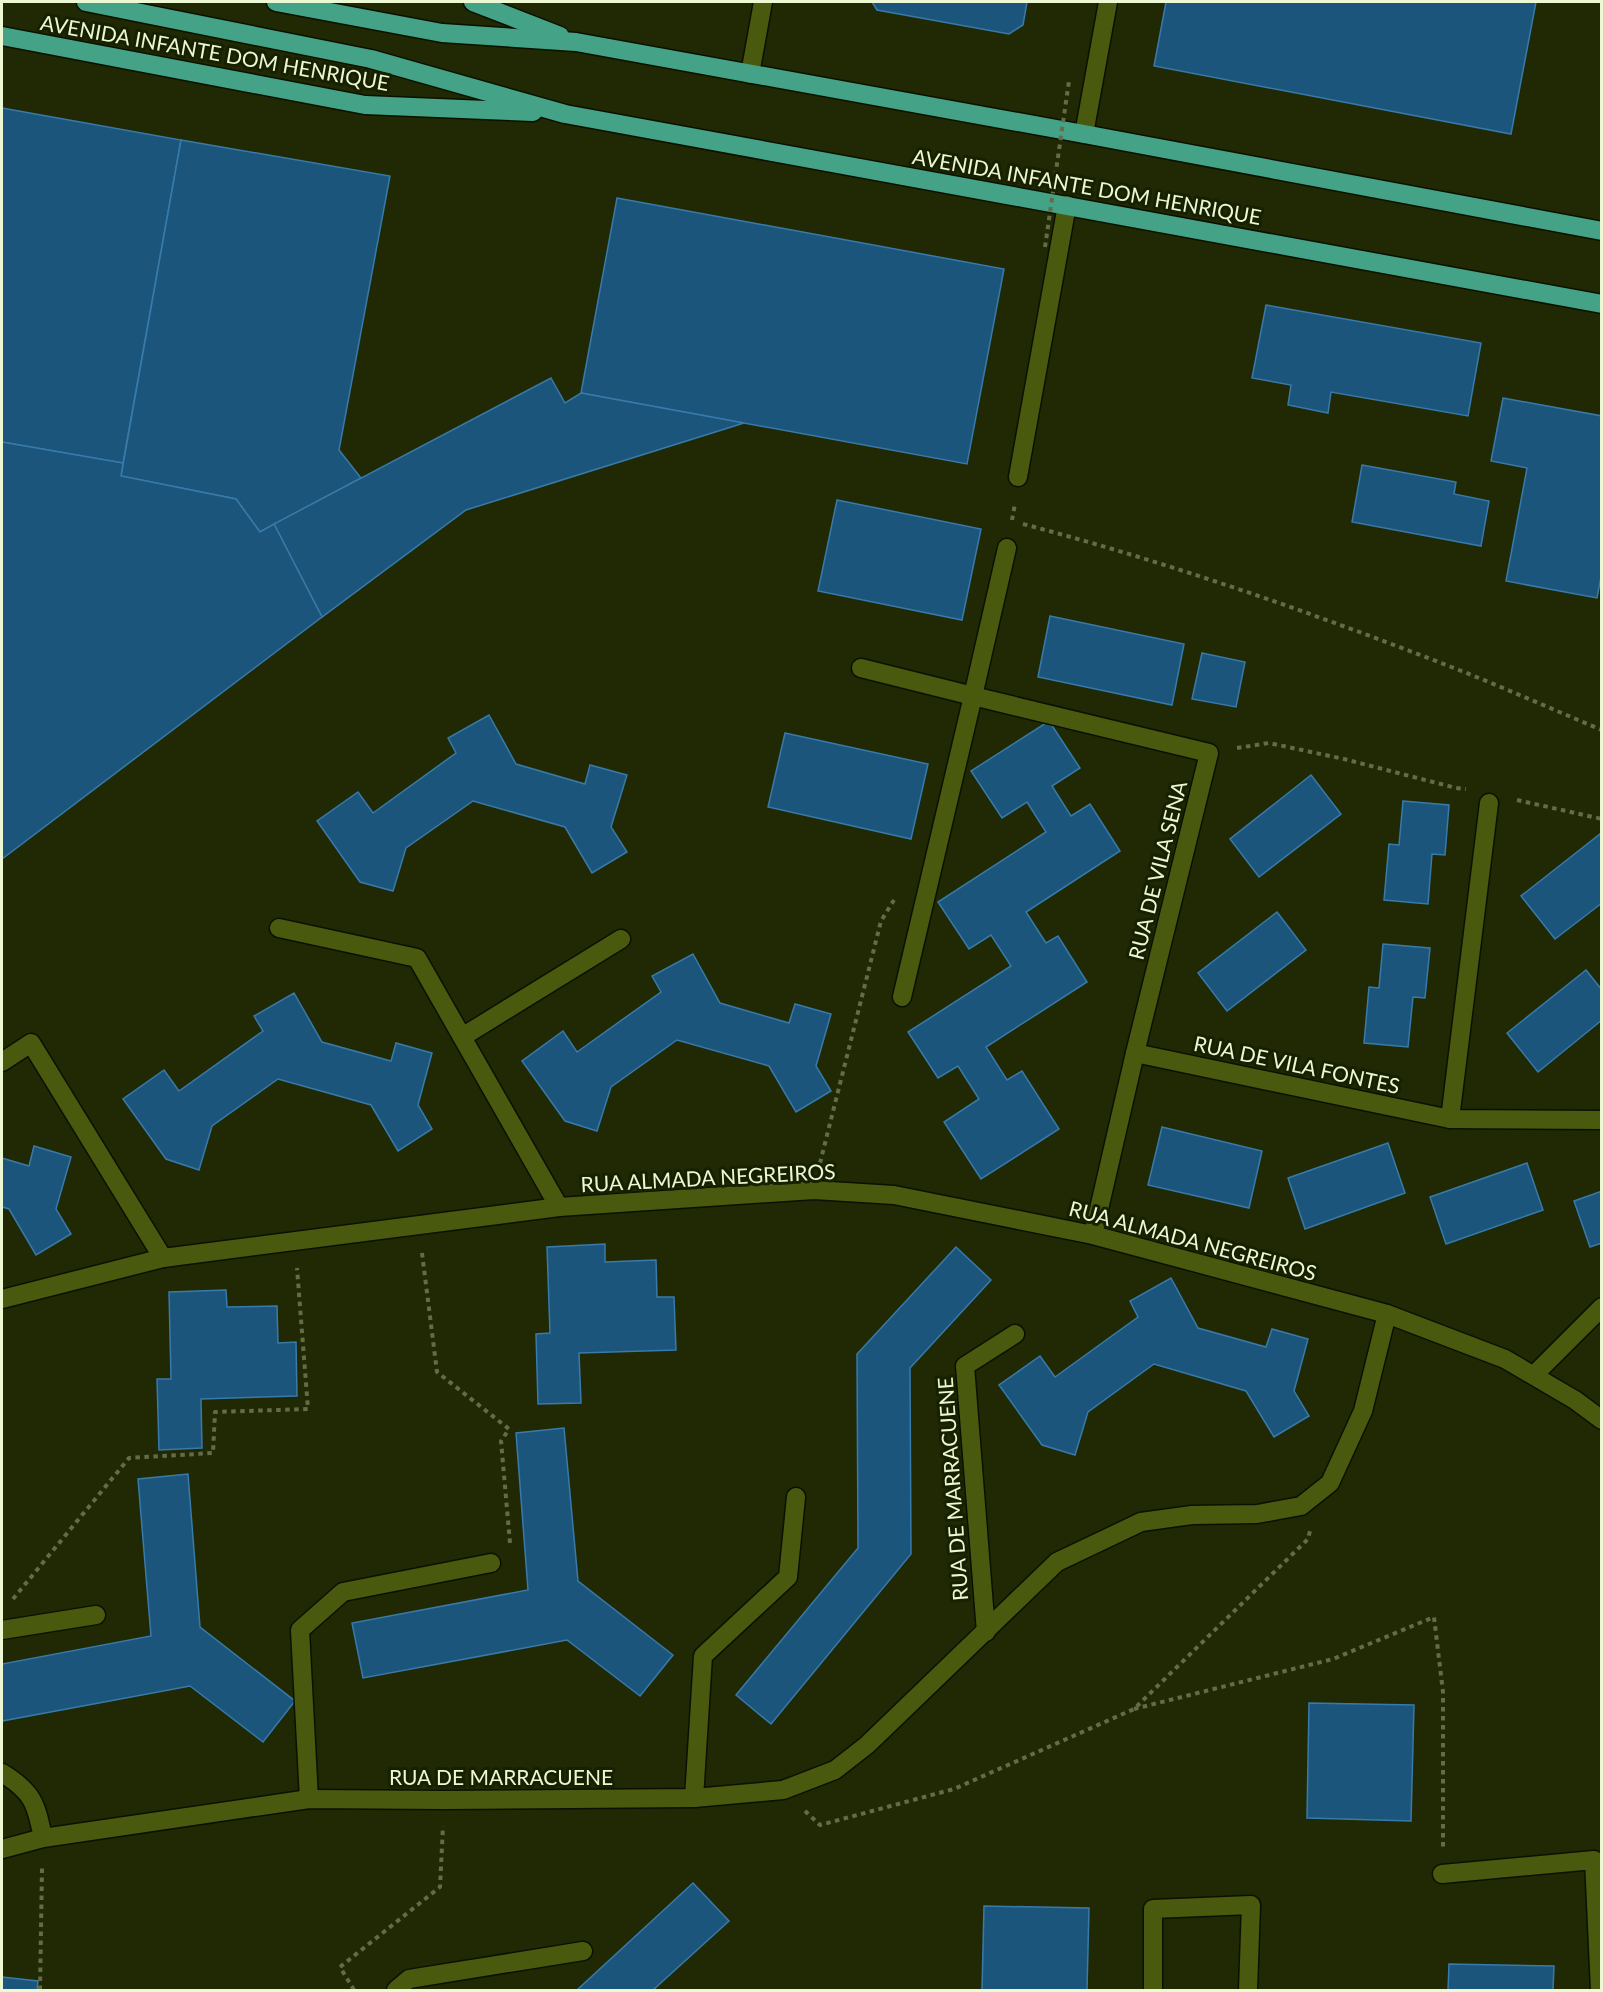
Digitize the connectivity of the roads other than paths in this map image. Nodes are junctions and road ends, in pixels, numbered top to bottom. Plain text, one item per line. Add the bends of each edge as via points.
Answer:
1 (86, 2) edge
2 (276, 2) edge
3 (473, 2) edge
4 (763, 2) edge
5 (1108, 2) edge
6 (2, 36) edge
7 (576, 42) junction
8 (750, 74) junction
9 (565, 114) junction
10 (1084, 134) junction
11 (1067, 205) junction
12 (1602, 231) edge
13 (1602, 304) edge
14 (1018, 477) dead end
15 (1007, 548) dead end
16 (861, 668) dead end
17 (974, 696) junction
18 (1490, 803) dead end
19 (279, 928) dead end
20 (621, 939) dead end
21 (902, 997) dead end
22 (462, 1037) junction
23 (1135, 1053) junction
24 (2, 1062) edge
25 (1450, 1119) junction
26 (1602, 1120) edge
27 (559, 1207) junction
28 (1093, 1235) junction
29 (163, 1258) junction
30 (2, 1299) edge
31 (1602, 1307) edge
32 (1387, 1314) junction
33 (1015, 1334) dead end
34 (1534, 1375) junction
35 (1602, 1420) edge
36 (796, 1497) dead end
37 (491, 1563) road end
38 (96, 1615) dead end
39 (2, 1630) edge
40 (986, 1632) junction
41 (2, 1773) edge
42 (309, 1798) junction
43 (694, 1798) junction
44 (43, 1838) junction
45 (2, 1849) edge
46 (1442, 1874) road end
47 (583, 1951) dead end
48 (396, 1990) edge
49 (1153, 1990) edge
50 (1248, 1990) edge
51 (1600, 1990) edge

1 - 9 highway, AVENIDA INFANTE DOM HENRIQUE via 371,59
2 - 7 highway via 442,33
3 - 7 highway
4 - 8 street
5 - 10 street
6 - 9 highway, AVENIDA INFANTE DOM HENRIQUE via 365,105
7 - 8 highway
8 - 10 highway
9 - 11 highway, AVENIDA INFANTE DOM HENRIQUE
10 - 12 highway
11 - 13 highway, AVENIDA INFANTE DOM HENRIQUE
11 - 14 street
15 - 17 street
16 - 17 street
17 - 21 street
17 - 23 street, RUA DE VILA SENA via 1209,753
18 - 25 street
19 - 22 street via 417,958
20 - 22 street
22 - 27 street
23 - 25 street, RUA DE VILA FONTES
23 - 28 street, RUA DE VILA SENA
24 - 29 street via 31,1043
25 - 26 street, RUA DE VILA FONTES
27 - 28 street, RUA ALMADA NEGREIROS via 814,1190 894,1195
27 - 29 street, RUA ALMADA NEGREIROS
28 - 32 street, RUA ALMADA NEGREIROS
29 - 30 street, RUA ALMADA NEGREIROS
31 - 34 street
32 - 34 street, RUA ALMADA NEGREIROS via 1505,1359
32 - 40 street, RUA DE MARRACUENE via 1363,1411 1330,1483 1301,1506 1257,1514 1192,1515 1141,1522 1057,1562
33 - 40 street, RUA DE MARRACUENE via 965,1366
34 - 35 street, RUA ALMADA NEGREIROS
36 - 43 street via 788,1577 703,1656
37 - 42 street via 343,1592 300,1630
38 - 39 street
40 - 43 street, RUA DE MARRACUENE via 867,1745 835,1770 783,1790
41 - 44 street via 29,1794 37,1809
42 - 43 street, RUA DE MARRACUENE
42 - 44 street, RUA DE MARRACUENE
44 - 45 street, RUA DE MARRACUENE
46 - 51 street via 1594,1860
47 - 48 street via 409,1979
49 - 50 street via 1153,1909 1251,1905

